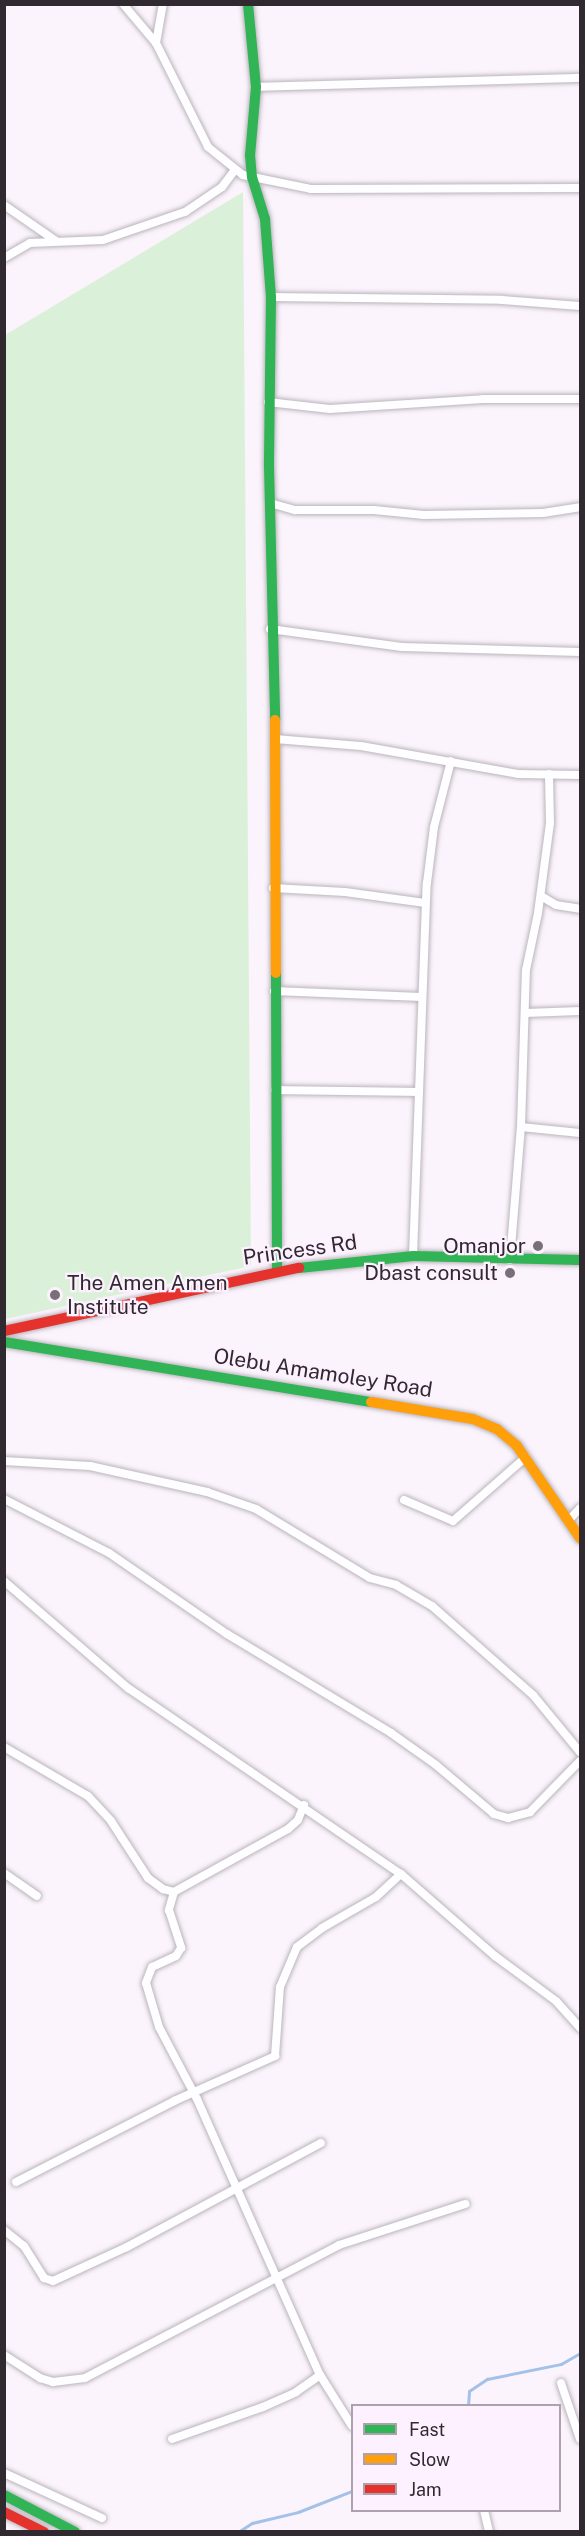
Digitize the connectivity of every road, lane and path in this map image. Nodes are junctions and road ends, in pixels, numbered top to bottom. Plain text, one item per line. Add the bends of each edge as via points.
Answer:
1 (123, 4) edge
2 (163, 4) edge
3 (248, 4) edge
4 (156, 43) junction
5 (580, 78) edge
6 (256, 87) junction
7 (234, 171) junction
8 (252, 177) junction
9 (580, 188) edge
10 (4, 205) edge
11 (59, 243) junction
12 (4, 258) edge
13 (271, 297) junction
14 (580, 306) edge
15 (580, 399) edge
16 (268, 402) junction
17 (270, 503) junction
18 (580, 507) edge
19 (270, 629) junction
20 (580, 652) edge
21 (275, 739) junction
22 (451, 760) junction
23 (549, 774) junction
24 (580, 775) edge
25 (273, 888) junction
26 (541, 896) junction
27 (425, 903) junction
28 (580, 909) edge
29 (274, 991) junction
30 (421, 997) junction
31 (580, 1011) edge
32 (525, 1012) junction
33 (275, 1090) junction
34 (418, 1092) junction
35 (521, 1126) junction
36 (580, 1133) edge
37 (413, 1256) junction
38 (510, 1260) junction
39 (580, 1260) edge
40 (277, 1270) junction
41 (4, 1330) edge
42 (4, 1342) edge
43 (526, 1457) junction
44 (4, 1461) edge
45 (4, 1499) edge
46 (404, 1500) dead end
47 (580, 1508) edge
48 (569, 1520) junction
49 (580, 1538) edge
50 (4, 1581) edge
51 (4, 1747) edge
52 (580, 1752) edge
53 (580, 1761) edge
54 (304, 1805) junction
55 (4, 1873) edge
56 (402, 1874) junction
57 (174, 1892) junction
58 (37, 1896) dead end
59 (580, 2028) edge
60 (194, 2093) junction
61 (321, 2143) dead end
62 (16, 2182) dead end
63 (237, 2188) junction
64 (465, 2204) dead end
65 (4, 2230) edge
66 (277, 2276) junction
67 (4, 2355) edge
68 (320, 2375) junction
69 (561, 2383) dead end
70 (351, 2424) edge
71 (172, 2439) dead end
72 (580, 2439) edge
73 (4, 2473) edge
74 (4, 2495) edge
75 (4, 2512) edge
76 (484, 2512) edge
77 (102, 2518) dead end
78 (44, 2532) edge
79 (75, 2532) edge
80 (489, 2532) edge

1 - 4 street
2 - 4 street
3 - 6 street
4 - 7 street via 208,147
5 - 6 street
6 - 8 street
7 - 8 street
7 - 11 street via 222,187 185,212 103,240
8 - 9 street via 292,187 342,190
8 - 13 street via 265,219
10 - 11 street
11 - 12 street via 30,243
13 - 14 street via 502,300
13 - 16 street
15 - 16 street via 483,399 330,409
16 - 17 street
17 - 18 street via 295,510 374,510 423,515 543,513
17 - 19 street
19 - 20 street via 402,647
19 - 21 street
21 - 22 street via 362,746
21 - 25 street
22 - 23 street via 518,774
22 - 27 street via 434,828
23 - 24 street
23 - 26 street via 550,823
25 - 27 street via 345,892
25 - 29 street
26 - 28 street via 556,905
26 - 32 street via 526,970
27 - 30 street
29 - 30 street
29 - 33 street
30 - 34 street
31 - 32 street
32 - 35 street
33 - 34 street
33 - 40 street
34 - 37 street
35 - 36 street
35 - 38 street
37 - 38 street, Princess Rd
37 - 40 street, Princess Rd
38 - 39 street, Princess Rd
40 - 41 street, Princess Rd
42 - 43 street, Olebu Amamoley Road via 453,1413 497,1429
43 - 46 street via 453,1521
43 - 48 street, Olebu Amamoley Road
44 - 52 street via 90,1466 218,1495 256,1509 370,1578 396,1586 432,1606 533,1695
45 - 53 street via 109,1553 227,1634 391,1733 494,1814 508,1818 530,1812
47 - 48 street
48 - 49 street, Olebu Amamoley Road
50 - 54 street via 128,1688
51 - 57 street via 88,1796 111,1821 148,1878
54 - 56 street
54 - 57 street via 298,1820 288,1829
55 - 58 street
56 - 59 street via 495,1956 556,2001
56 - 60 street via 376,1897 297,1947 280,1987 275,2056
57 - 60 street via 169,1910 181,1948 176,1956 152,1967 147,1990 159,2027
60 - 62 street via 83,2145
60 - 63 street
61 - 63 street
63 - 65 street via 53,2281 44,2278 24,2246
63 - 66 street
64 - 66 street via 339,2245
66 - 67 street via 85,2378 53,2382
66 - 68 street
68 - 70 street
68 - 71 street via 296,2392 263,2407
69 - 72 street
73 - 77 street
74 - 79 street
75 - 78 street
76 - 80 street

